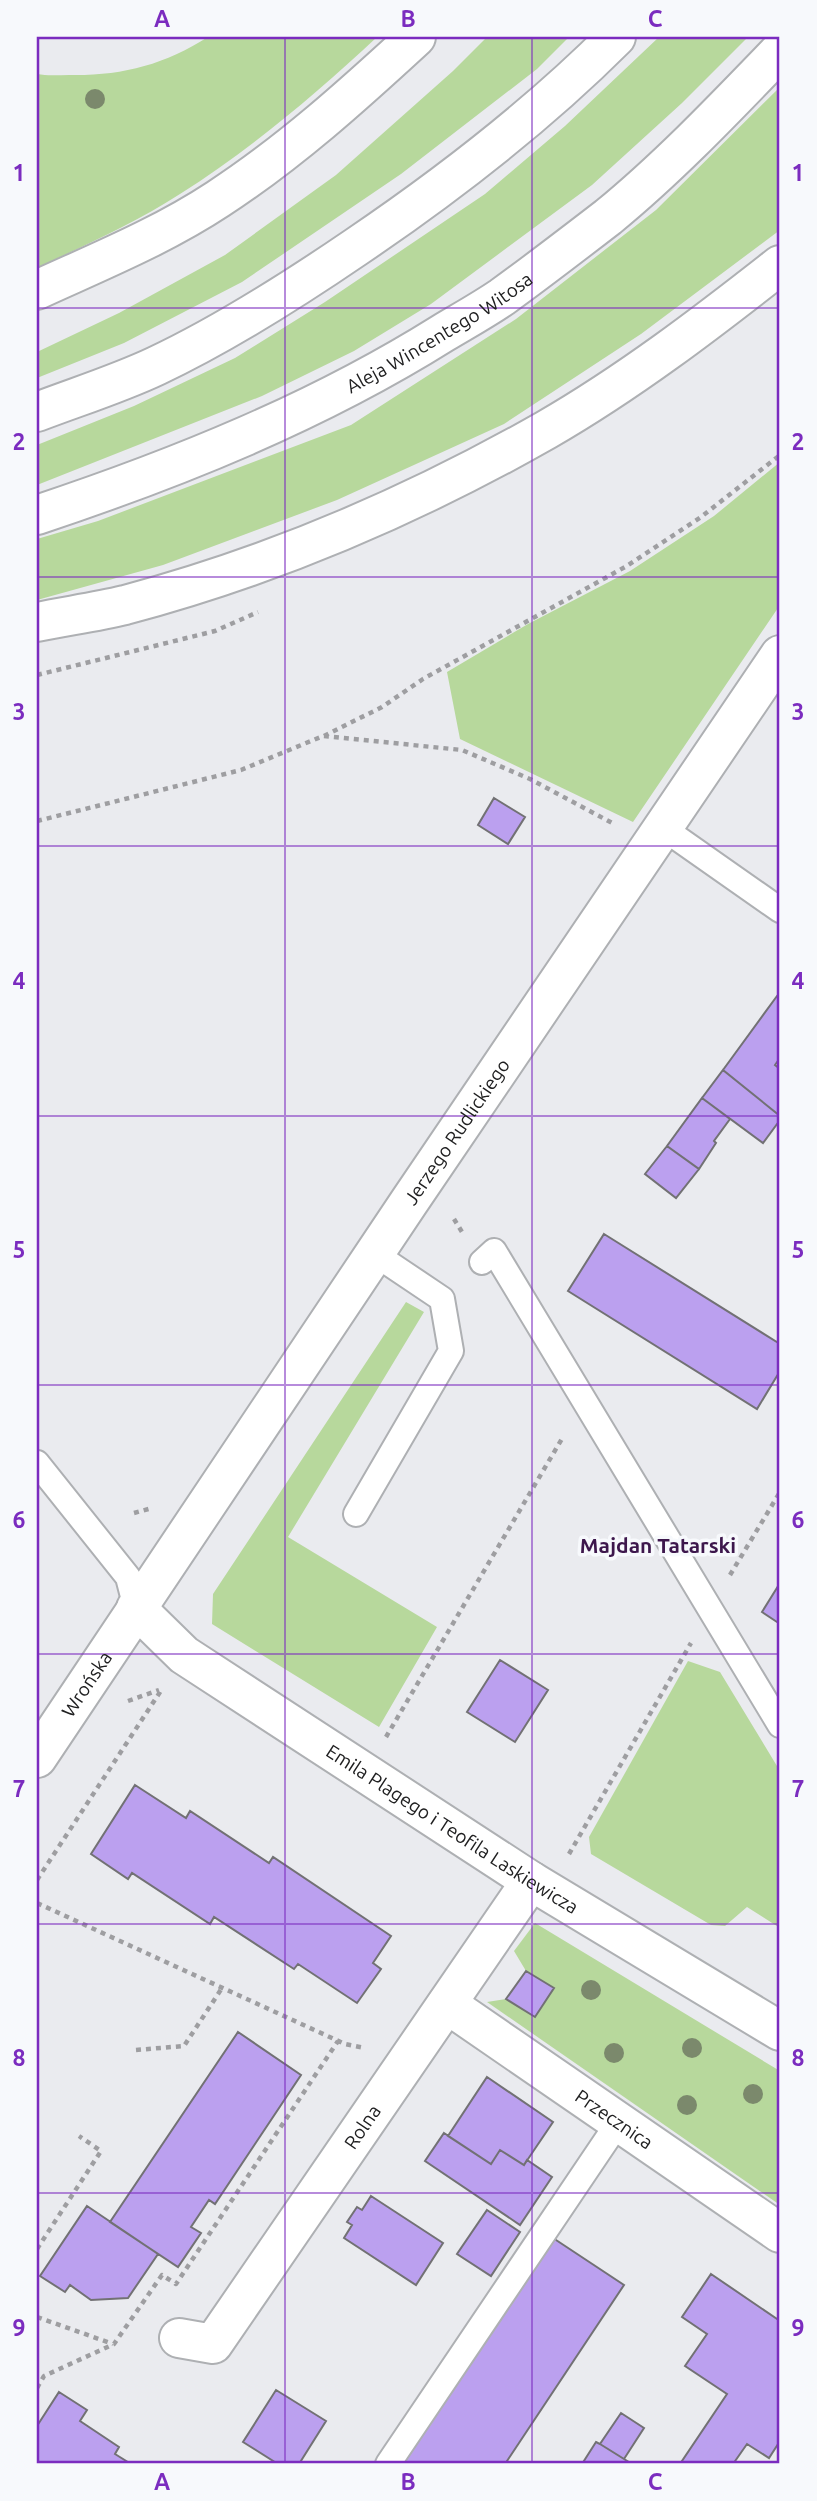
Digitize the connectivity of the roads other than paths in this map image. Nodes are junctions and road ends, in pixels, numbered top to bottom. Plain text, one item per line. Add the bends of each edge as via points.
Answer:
1 (416, 37) edge
2 (616, 37) edge
3 (780, 51) edge
4 (780, 265) edge
5 (37, 290) edge
6 (37, 412) edge
7 (37, 515) edge
8 (37, 622) edge
9 (780, 655) edge
10 (659, 834) junction
11 (780, 911) edge
12 (375, 1254) junction
13 (482, 1262) road end
14 (37, 1463) edge
15 (356, 1514) dead end
16 (136, 1608) junction
17 (780, 1725) edge
18 (37, 1758) edge
19 (531, 1881) junction
20 (447, 2004) junction
21 (780, 2031) edge
22 (618, 2123) junction
23 (780, 2233) edge
24 (179, 2338) dead end
25 (388, 2464) edge

1 - 5 street via 340,108 217,200 142,242
2 - 6 street via 531,117 317,274 156,366
3 - 7 street, Aleja Wincentego Witosa via 711,123 609,216 500,298 388,367 286,418 173,466
4 - 8 street via 634,374 547,429 449,481 342,531 232,573 124,605
9 - 10 street, Jerzego Rudlickiego
10 - 11 lane
10 - 12 street, Jerzego Rudlickiego
12 - 15 lane via 442,1299 451,1351
12 - 16 street, Jerzego Rudlickiego
13 - 17 lane via 494,1251
14 - 16 lane via 128,1577
16 - 18 street, Wrońska
16 - 19 street, Emila Plagego i Teofila Laskiewicza via 184,1655
19 - 20 street, Rolna
19 - 21 street, Emila Plagego i Teofila Laskiewicza
20 - 22 street, Przecznica
20 - 24 street, Rolna via 213,2344
22 - 23 street, Przecznica
22 - 25 lane

